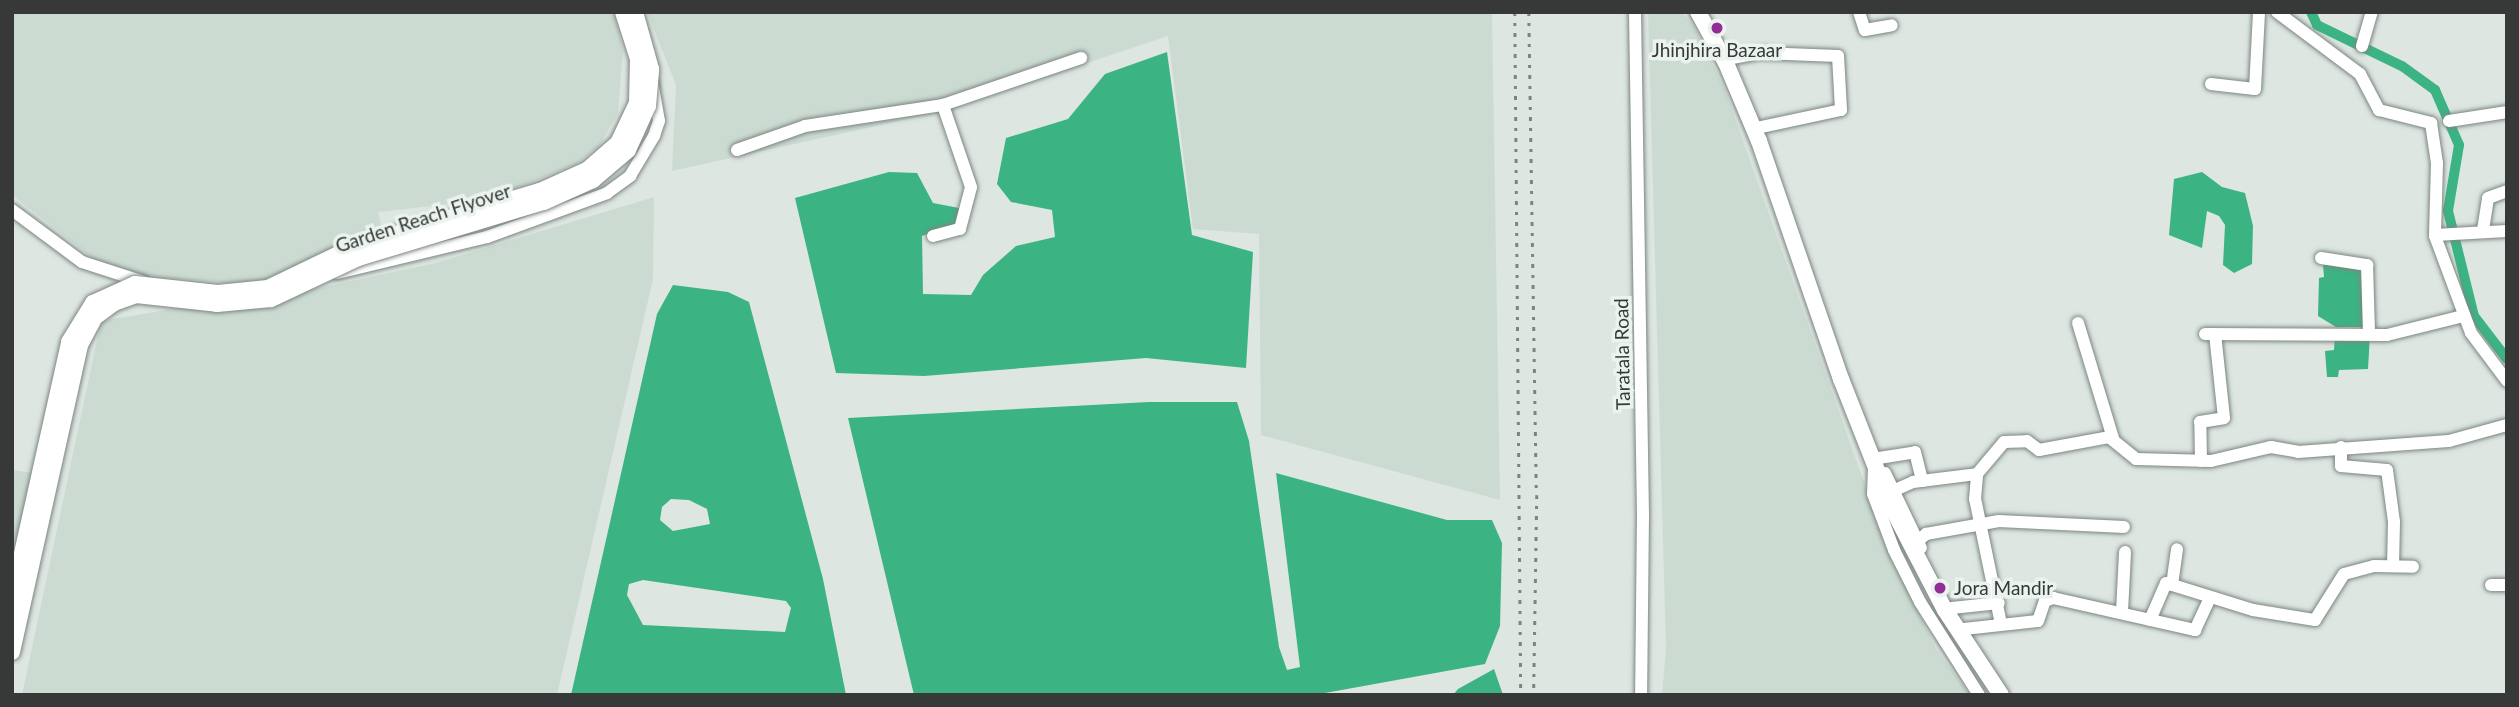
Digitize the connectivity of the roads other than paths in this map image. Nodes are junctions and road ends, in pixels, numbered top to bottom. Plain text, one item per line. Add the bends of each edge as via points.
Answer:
1 (623, 12) edge
2 (633, 12) edge
3 (1635, 12) edge
4 (1698, 12) edge
5 (1706, 12) edge
6 (1859, 12) edge
7 (2259, 12) edge
8 (2277, 12) edge
9 (2372, 12) edge
10 (1892, 25) dead end
11 (2362, 46) dead end
12 (1082, 58) dead end
13 (1732, 58) junction
14 (2211, 84) dead end
15 (943, 105) junction
16 (2507, 113) edge
17 (2449, 121) dead end
18 (1761, 127) junction
19 (737, 150) dead end
20 (2507, 191) edge
21 (12, 210) edge
22 (2483, 230) junction
23 (2507, 231) edge
24 (2437, 234) junction
25 (933, 236) dead end
26 (2321, 258) dead end
27 (2463, 316) junction
28 (2078, 323) dead end
29 (2369, 334) junction
30 (2507, 381) edge
31 (2507, 425) edge
32 (2113, 438) junction
33 (2341, 447) junction
34 (2201, 461) junction
35 (1879, 466) junction
36 (1977, 474) junction
37 (1922, 481) junction
38 (1894, 504) junction
39 (1981, 524) junction
40 (2124, 527) dead end
41 (1918, 541) junction
42 (2177, 549) dead end
43 (2125, 552) dead end
44 (2393, 566) junction
45 (2413, 567) dead end
46 (2172, 584) junction
47 (2491, 585) dead end
48 (2507, 585) edge
49 (12, 598) edge
50 (2210, 598) junction
51 (1999, 603) junction
52 (1952, 608) junction
53 (2122, 612) junction
54 (2150, 620) junction
55 (2001, 624) junction
56 (1964, 629) junction
57 (12, 652) edge
58 (1641, 695) edge
59 (1979, 695) edge
60 (2001, 695) edge
61 (2009, 695) edge

1 - 49 main road, Garden Reach Flyover, bridge via 638,58 637,103 618,143 587,170 540,191 354,247 268,288 218,293 144,283 117,288 93,303 69,342
2 - 21 street via 658,101 659,121 645,155 630,176 607,193 487,237 260,293 216,293 153,285 96,269
2 - 57 main road, Garden Reach Flyover, bridge via 651,68 648,106 628,150 593,180 544,202 358,258 271,299 225,305 136,295 95,317 80,345
3 - 58 street, Taratala Road via 1643,514
4 - 35 main road via 1726,63 1759,141
5 - 13 main road
6 - 10 street via 1865,30
7 - 14 street via 2255,89
8 - 24 street via 2360,74 2379,110 2431,123 2437,163
9 - 11 street
12 - 15 street
13 - 18 main road
13 - 18 street via 1762,53 1838,56 1841,110
15 - 19 street via 805,126
15 - 25 street via 971,187 960,229
16 - 17 street
18 - 35 main road
20 - 22 street via 2488,198
22 - 23 street
22 - 24 street
24 - 27 street
26 - 29 street via 2367,265
27 - 29 street via 2402,333
27 - 30 street via 2477,343
28 - 32 street
29 - 34 street via 2210,334 2224,418 2200,422
31 - 33 street via 2449,441
32 - 34 street via 2136,459
32 - 36 street via 2039,450 2027,441 2004,442
33 - 34 street via 2298,452 2271,447
33 - 44 street via 2341,466 2387,470 2394,522
35 - 37 street via 1915,452
35 - 38 main road
35 - 59 street via 1873,494 1894,550 1920,602
36 - 37 street
36 - 39 street via 1975,501
37 - 38 street
38 - 41 street
38 - 60 main road via 1945,610
39 - 40 street via 2007,520
39 - 41 street via 1926,534
39 - 51 street
41 - 52 street
42 - 46 street
43 - 53 street
44 - 45 street
44 - 50 street via 2344,574 2315,620
46 - 50 street
46 - 54 street via 2165,583
47 - 48 street
50 - 54 street via 2195,630
51 - 52 street
51 - 55 street
52 - 56 street
53 - 54 street
53 - 55 street via 2050,598 2038,621
55 - 56 street
56 - 61 street

